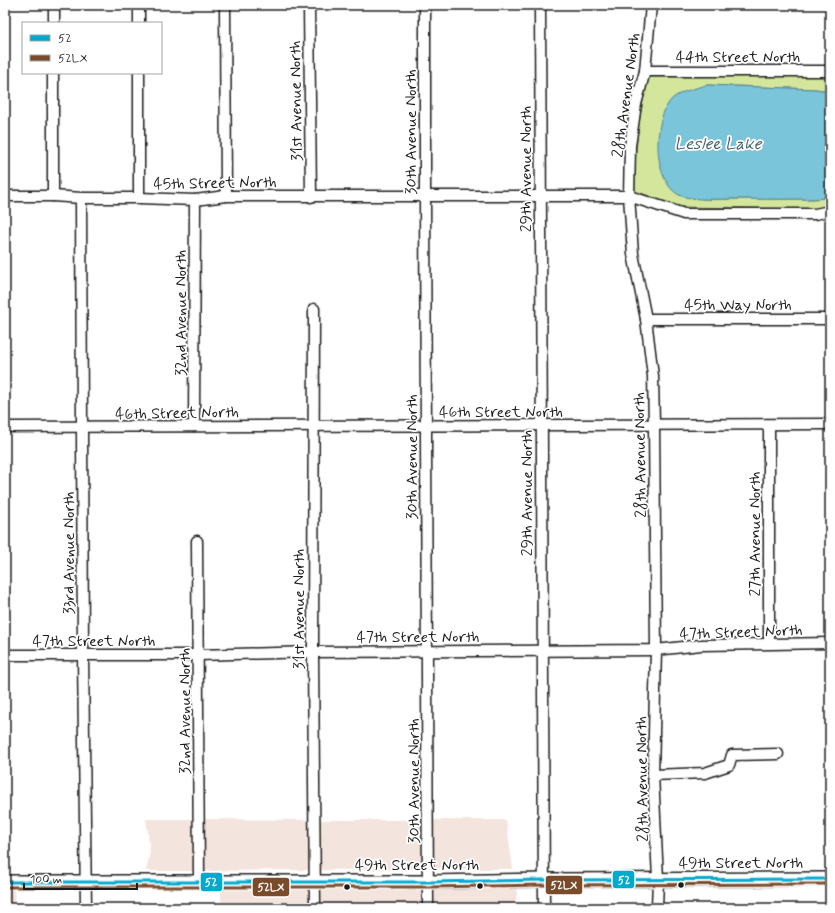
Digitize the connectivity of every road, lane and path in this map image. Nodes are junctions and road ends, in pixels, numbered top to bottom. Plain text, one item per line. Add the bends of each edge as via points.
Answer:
1 (54, 5) edge
2 (139, 5) edge
3 (225, 5) edge
4 (309, 5) edge
5 (425, 5) edge
6 (540, 5) edge
7 (651, 5) edge
8 (54, 22) edge
9 (139, 22) edge
10 (646, 71) junction
11 (830, 71) edge
12 (54, 74) edge
13 (139, 74) edge
14 (5, 196) edge
15 (53, 196) junction
16 (226, 196) junction
17 (311, 196) junction
18 (629, 196) junction
19 (424, 197) junction
20 (540, 197) junction
21 (81, 198) junction
22 (139, 198) junction
23 (195, 200) junction
24 (830, 212) edge
25 (314, 310) dead end
26 (646, 319) junction
27 (830, 319) edge
28 (830, 424) edge
29 (654, 425) junction
30 (769, 425) junction
31 (194, 426) junction
32 (313, 426) junction
33 (426, 426) junction
34 (541, 426) junction
35 (5, 427) edge
36 (83, 428) junction
37 (197, 541) dead end
38 (830, 643) edge
39 (769, 644) junction
40 (542, 650) junction
41 (656, 650) junction
42 (313, 652) junction
43 (426, 652) junction
44 (83, 654) junction
45 (5, 655) edge
46 (198, 655) junction
47 (778, 754) dead end
48 (654, 775) junction
49 (658, 879) junction
50 (830, 879) edge
51 (544, 880) junction
52 (86, 881) junction
53 (199, 881) junction
54 (315, 881) junction
55 (5, 882) edge
56 (428, 882) junction
57 (86, 908) edge
58 (315, 908) edge
59 (428, 908) edge
60 (544, 908) edge
61 (657, 908) edge

1 - 8 street
2 - 9 street
3 - 16 street
4 - 17 street, 31st Avenue North
5 - 19 street, 30th Avenue North
6 - 20 street, 29th Avenue North
7 - 10 street, 28th Avenue North
10 - 11 street, 44th Street North
10 - 18 street, 28th Avenue North via 636,104 630,146
12 - 15 street
13 - 22 street
14 - 15 street, 45th Street North
15 - 21 street, 45th Street North
16 - 17 street, 45th Street North
16 - 23 street, 45th Street North
17 - 19 street, 45th Street North
18 - 20 street, 45th Street North
18 - 24 street, 45th Street North via 684,214
18 - 26 street, 28th Avenue North via 633,254
19 - 20 street, 45th Street North
19 - 33 street, 30th Avenue North
20 - 34 street, 29th Avenue North
21 - 22 street, 45th Street North
21 - 36 street, 33rd Avenue North
22 - 23 street, 45th Street North
23 - 31 street, 32nd Avenue North
25 - 32 street, 31st Avenue North
26 - 27 street, 45th Way North
26 - 29 street, 28th Avenue North via 653,376
28 - 30 street, 46th Street North
29 - 30 street, 46th Street North
29 - 34 street, 46th Street North
29 - 41 street, 28th Avenue North
30 - 39 street, 27th Avenue North
31 - 32 street, 46th Street North
31 - 36 street, 46th Street North
32 - 33 street, 46th Street North
32 - 42 street, 31st Avenue North
33 - 34 street, 46th Street North
33 - 43 street, 30th Avenue North
34 - 40 street, 29th Avenue North
35 - 36 street, 46th Street North
36 - 44 street, 33rd Avenue North
37 - 46 street, 32nd Avenue North
38 - 39 street, 47th Street North
39 - 41 street, 47th Street North via 701,645
40 - 41 street, 47th Street North
40 - 43 street, 47th Street North
40 - 51 street, 29th Avenue North
41 - 48 street, 28th Avenue North
42 - 43 street, 47th Street North
42 - 46 street, 47th Street North
42 - 54 street, 31st Avenue North
43 - 56 street, 30th Avenue North
44 - 45 street, 47th Street North
44 - 46 street, 47th Street North
44 - 52 street, 33rd Avenue North
46 - 53 street, 32nd Avenue North
47 - 48 street via 732,755 729,765 705,773
48 - 49 street, 28th Avenue North
49 - 50 main road, 49th Street North
49 - 51 main road, 49th Street North
49 - 61 street, 28th Avenue North
51 - 56 main road, 49th Street North
51 - 60 street, 29th Avenue North
52 - 53 main road, 49th Street North
52 - 55 main road, 49th Street North
52 - 57 street, 33rd Avenue North
53 - 54 main road, 49th Street North
54 - 56 main road, 49th Street North
54 - 58 street, 31st Avenue North
56 - 59 street, 30th Avenue North

